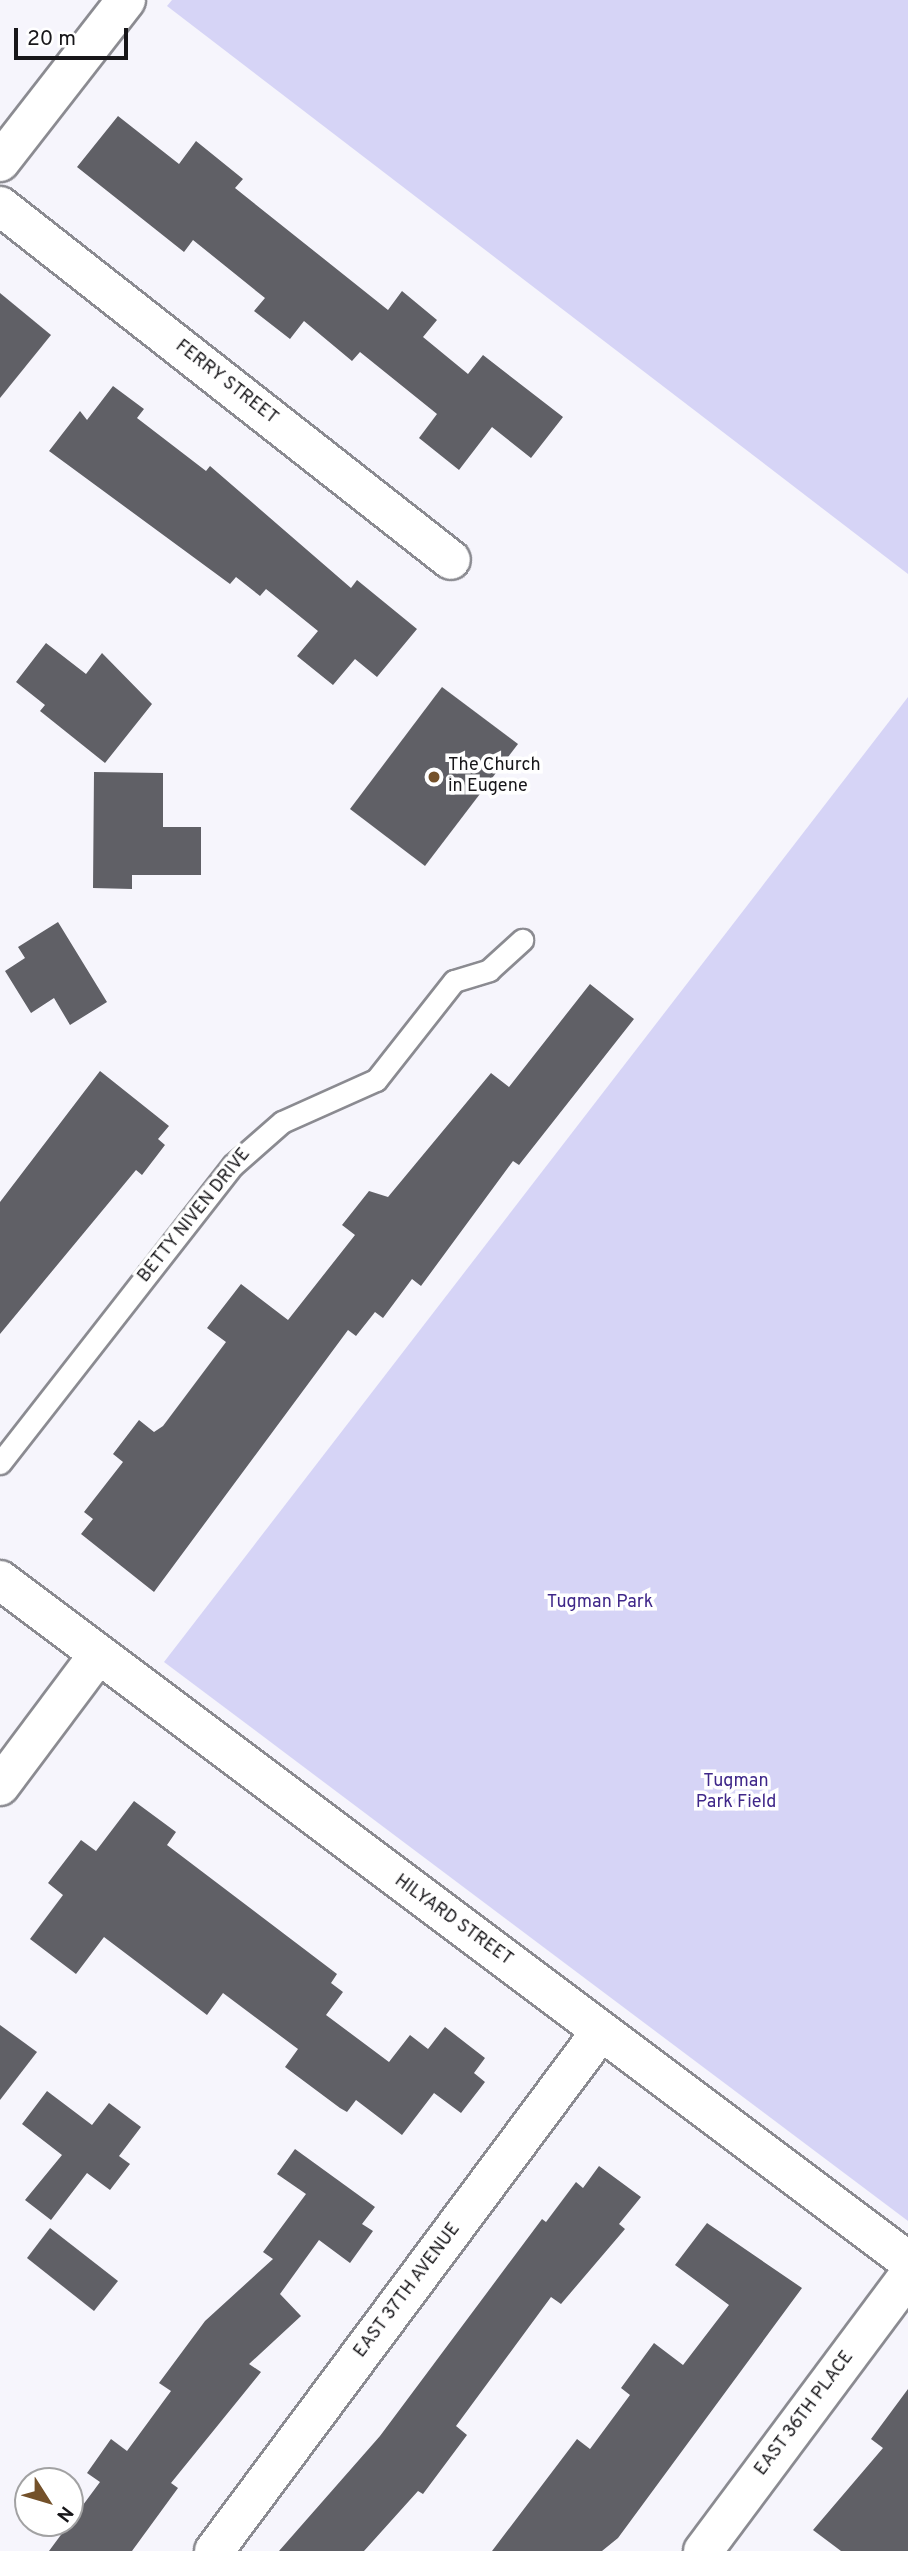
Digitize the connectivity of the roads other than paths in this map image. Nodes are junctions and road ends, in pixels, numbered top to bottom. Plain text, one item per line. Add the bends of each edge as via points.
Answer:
1 (126, 0) edge
2 (0, 162) edge
3 (0, 206) edge
4 (451, 560) dead end
5 (522, 940) dead end
6 (0, 1463) edge
7 (0, 1580) edge
8 (98, 1655) junction
9 (0, 1786) edge
10 (601, 2031) junction
11 (908, 2261) edge
12 (908, 2276) edge
13 (214, 2551) edge
14 (703, 2551) edge

1 - 2 street
3 - 4 street, FERRY STREET
5 - 6 lane, BETTY NIVEN DRIVE via 489,971 454,981 376,1080 282,1122 233,1165
7 - 8 street, HILYARD STREET
8 - 9 street
8 - 10 street, HILYARD STREET
10 - 11 street, HILYARD STREET
10 - 13 street, EAST 37TH AVENUE
12 - 14 street, EAST 36TH PLACE

